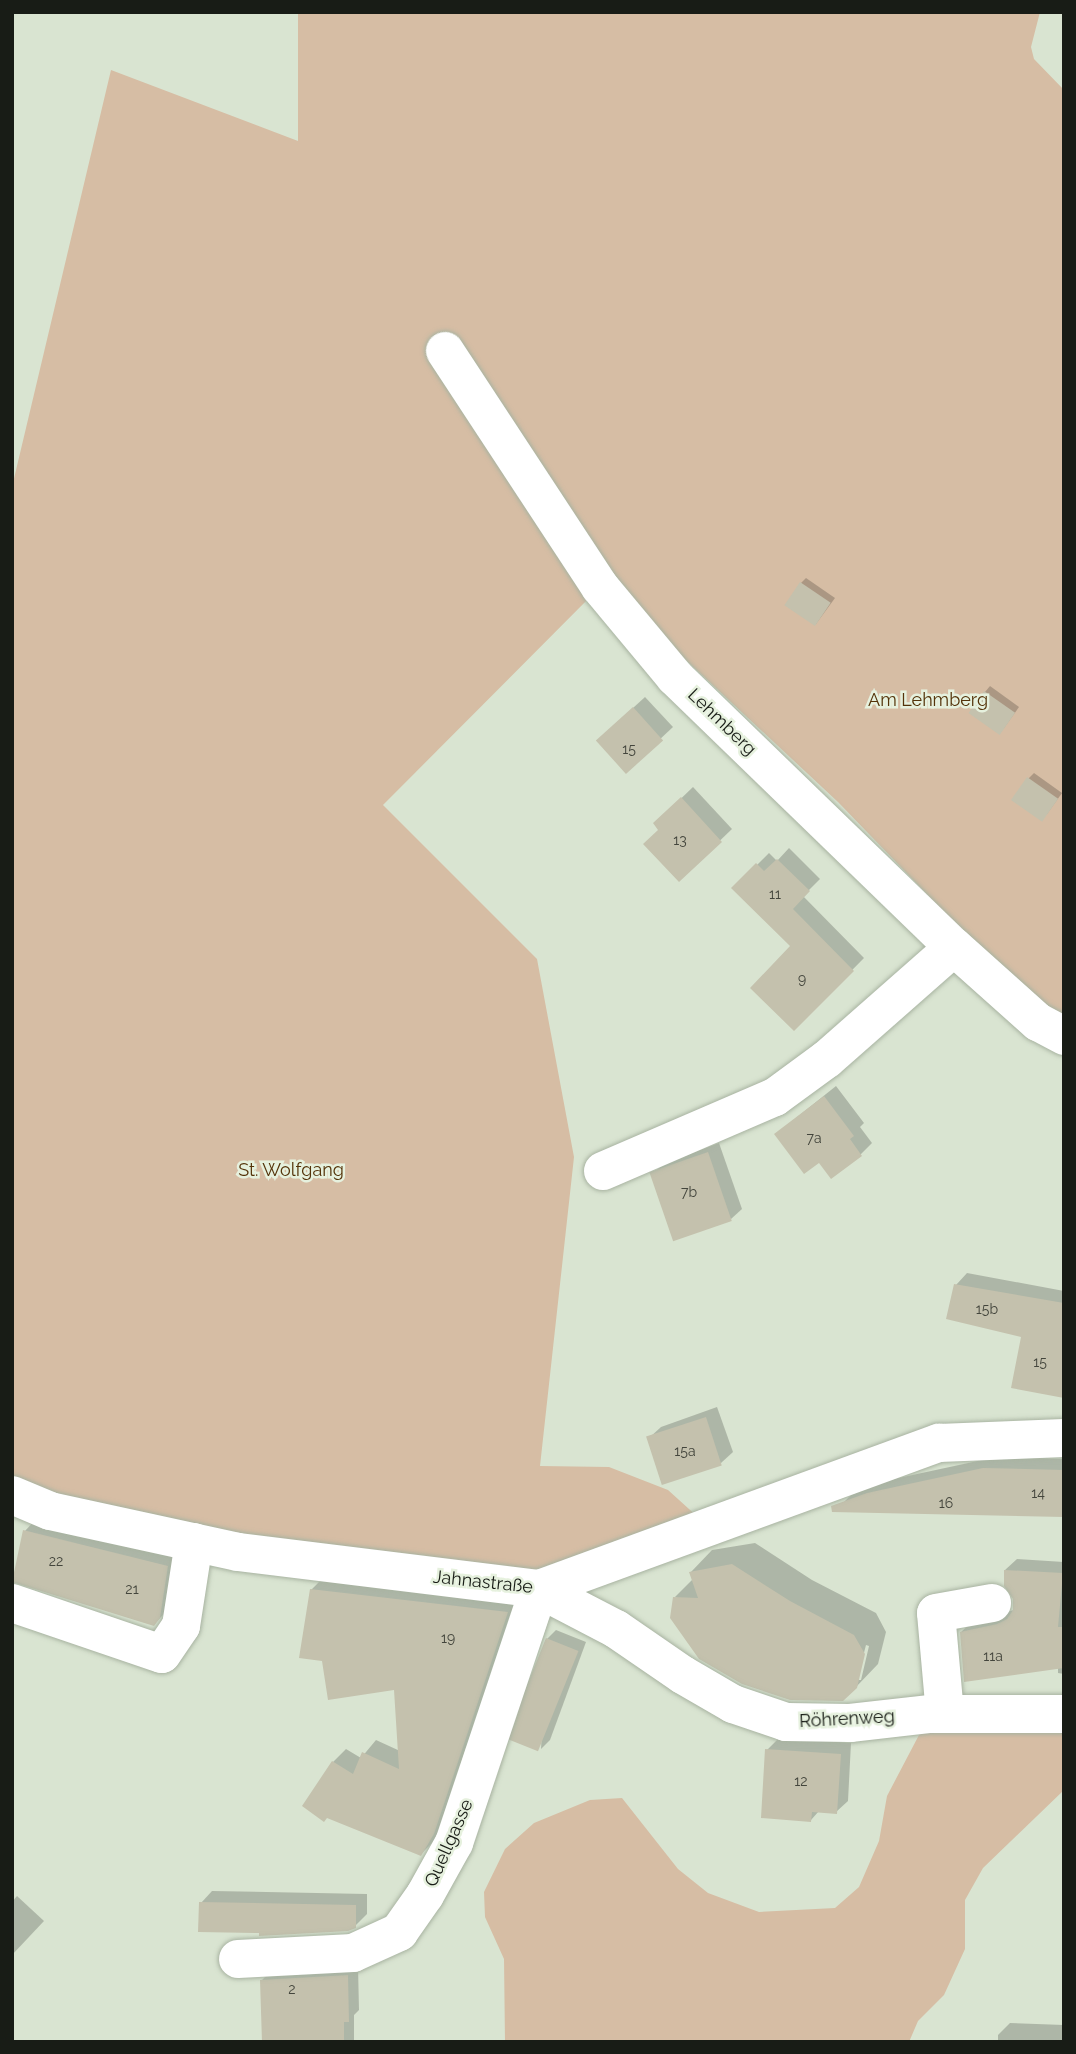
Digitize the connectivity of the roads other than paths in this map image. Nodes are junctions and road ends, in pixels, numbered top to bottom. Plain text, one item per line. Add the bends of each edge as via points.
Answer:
1 (444, 351) dead end
2 (954, 947) junction
3 (1064, 1035) edge
4 (603, 1171) dead end
5 (1064, 1438) edge
6 (14, 1500) edge
7 (194, 1542) junction
8 (539, 1590) junction
9 (992, 1603) dead end
10 (12, 1604) edge
11 (945, 1714) junction
12 (1064, 1714) edge
13 (238, 1959) dead end

1 - 2 street, Lehmberg via 600,587 657,656
2 - 3 street, Lehmberg via 1038,1022
2 - 4 street via 827,1059 775,1097
5 - 8 street, Jahnastraße via 939,1444
6 - 7 street, Jahnastraße
7 - 8 street, Jahnastraße via 238,1552
7 - 10 street via 181,1626 162,1654
8 - 11 street, Röhrenweg via 616,1629 733,1704 786,1722 850,1723
8 - 13 street, Quellgasse via 454,1843 400,1932 353,1953
9 - 11 street via 936,1613
11 - 12 street, Röhrenweg

